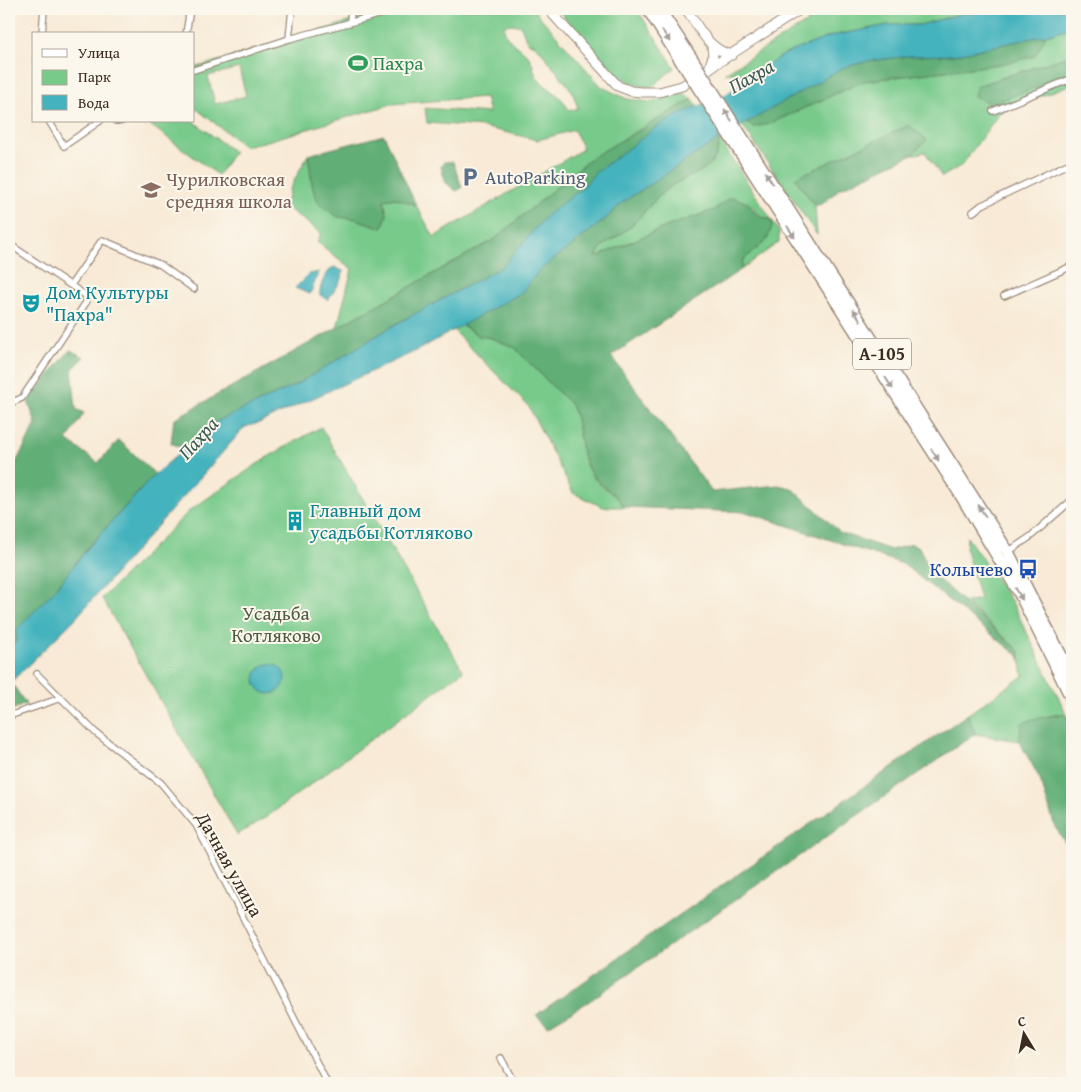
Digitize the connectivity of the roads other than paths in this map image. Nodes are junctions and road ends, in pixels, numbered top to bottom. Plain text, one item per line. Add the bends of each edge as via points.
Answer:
1 (44, 9) edge
2 (190, 9) edge
3 (292, 9) edge
4 (351, 9) edge
5 (400, 9) edge
6 (548, 9) edge
7 (648, 9) edge
8 (659, 9) edge
9 (686, 9) edge
10 (800, 9) edge
11 (350, 23) junction
12 (42, 32) edge
13 (186, 32) edge
14 (289, 39) junction
15 (712, 46) junction
16 (732, 54) junction
17 (688, 61) junction
18 (709, 69) junction
19 (195, 70) edge
20 (1072, 89) edge
21 (993, 111) dead end
22 (50, 122) edge
23 (99, 122) edge
24 (750, 159) junction
25 (1072, 162) edge
26 (973, 212) dead end
27 (9, 244) edge
28 (1072, 266) edge
29 (71, 285) junction
30 (194, 289) dead end
31 (1004, 296) dead end
32 (9, 398) edge
33 (1072, 500) edge
34 (1008, 552) junction
35 (37, 674) dead end
36 (1072, 677) edge
37 (61, 698) junction
38 (1072, 699) edge
39 (9, 716) edge
40 (501, 1058) dead end
41 (327, 1083) edge
42 (514, 1083) edge

1 - 12 street
2 - 13 street
3 - 14 street
4 - 11 street
5 - 11 street
6 - 18 street via 615,84 630,91 674,89
7 -> 17 highway, А-105
8 - 17 highway, А-105
9 - 15 street
10 - 16 street
11 - 14 street
14 - 19 street
15 - 16 street via 722,53
15 - 18 street
16 - 18 street
17 - 24 highway, А-105, bridge
20 - 21 street via 1068,80
22 - 23 street via 64,146
34 -> 24 highway, А-105
24 -> 38 highway, А-105 via 992,546 1048,647
25 - 26 street
27 - 29 street
28 - 31 street
29 - 30 street via 102,240 161,266
29 - 32 street via 85,295 84,308 22,398 13,402
33 - 34 street
34 - 36 highway, А-105
35 - 37 street, Дачная улица
37 - 39 street
37 - 41 street, Дачная улица via 96,733 161,783 196,825
40 - 42 street

